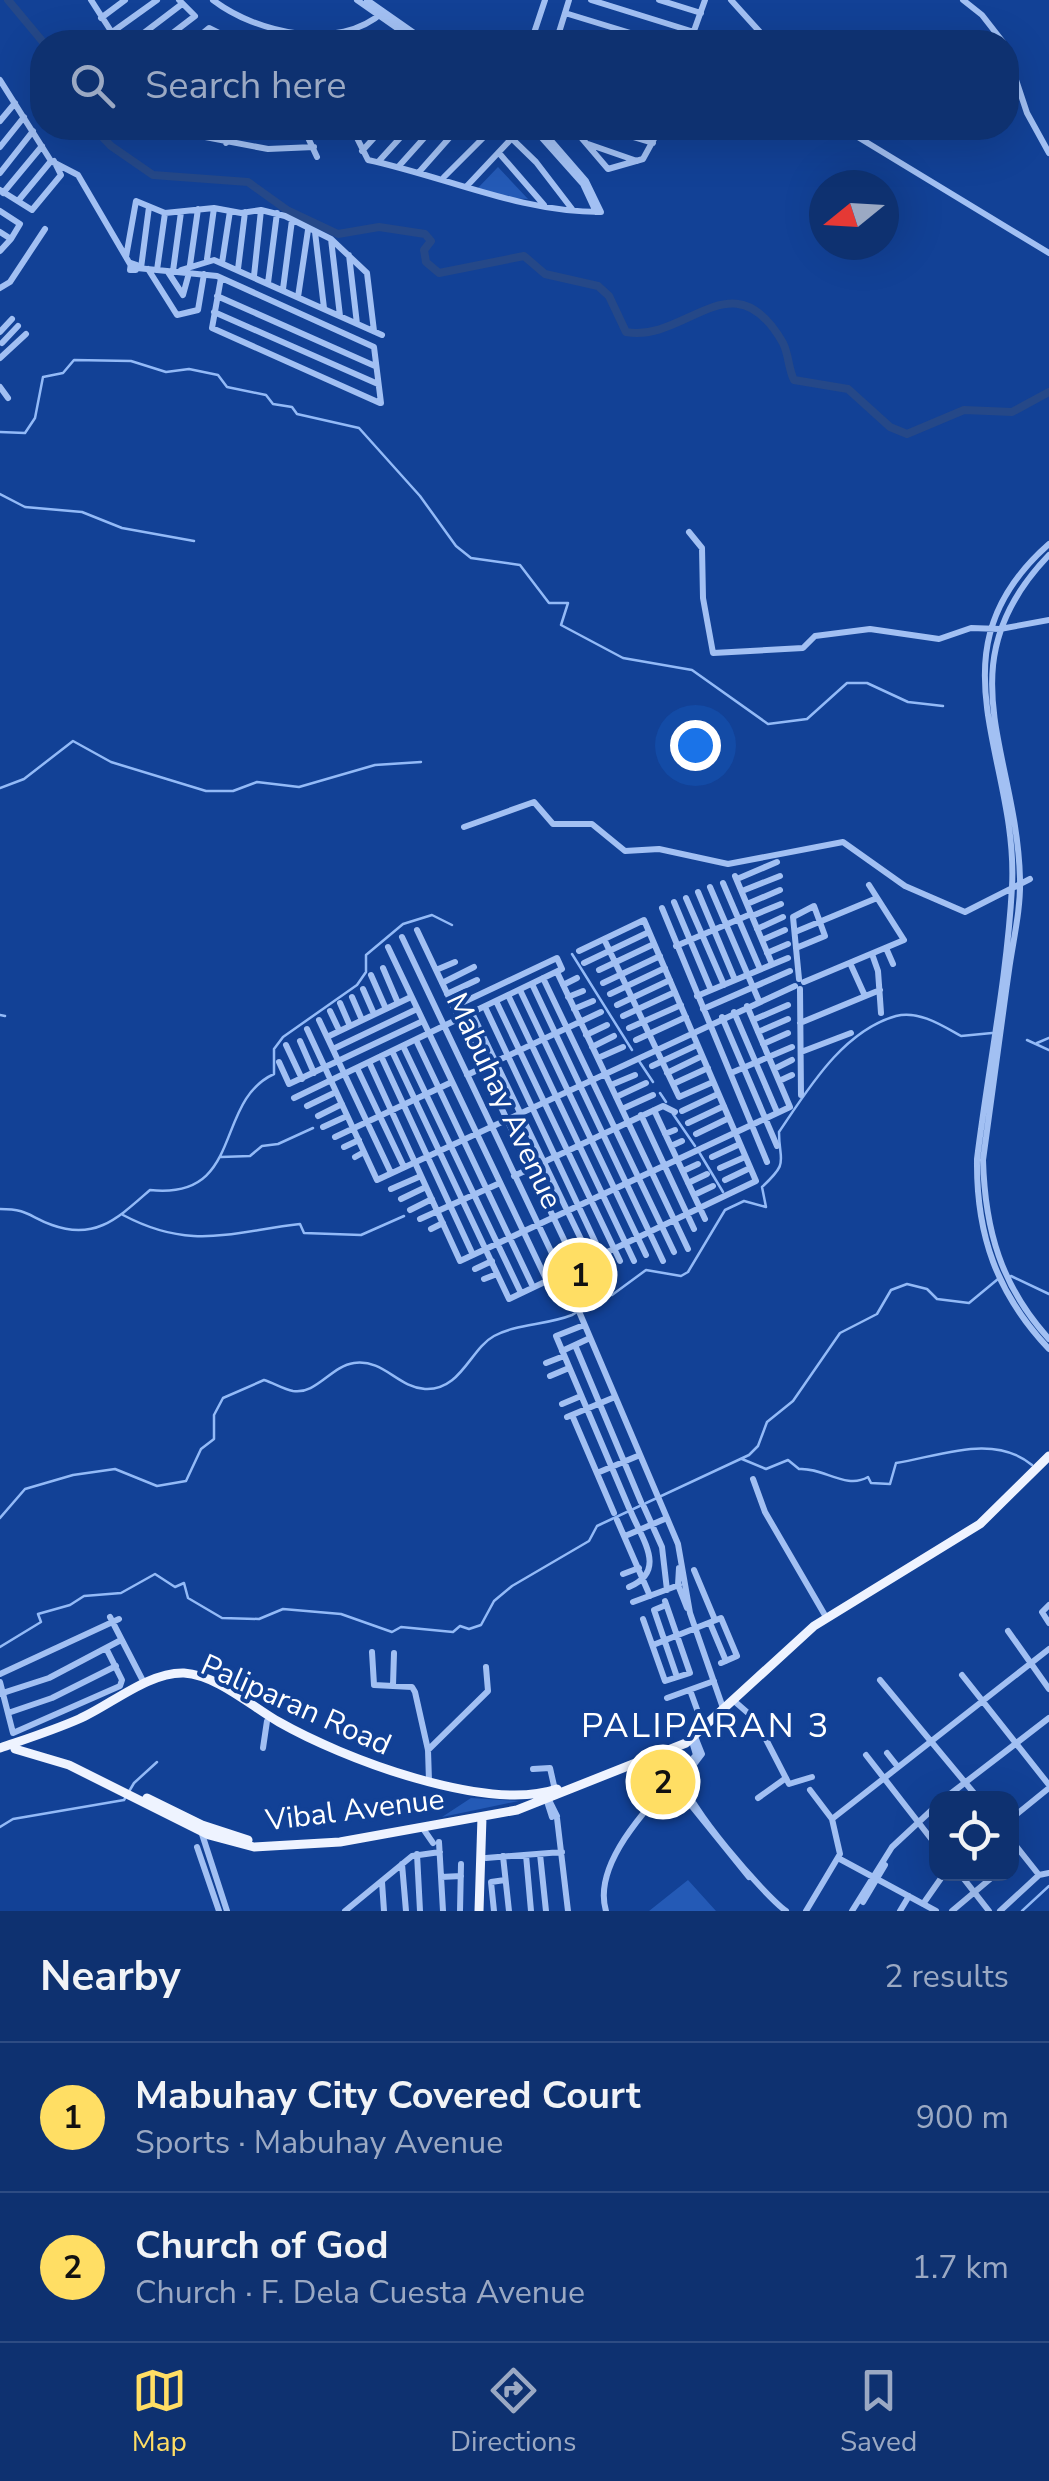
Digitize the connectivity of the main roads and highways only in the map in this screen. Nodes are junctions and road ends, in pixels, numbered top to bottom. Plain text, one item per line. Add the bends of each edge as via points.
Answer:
1 (1049, 1456) edge
2 (16, 1743) junction
3 (0, 1751) edge
4 (545, 1795) junction
5 (481, 1817) junction
6 (478, 1911) edge

1 - 4 main road, Paliparan Road via 980,1524 826,1616 692,1735
2 - 3 main road, Paliparan Road
2 - 4 main road, Paliparan Road via 86,1722 173,1680 203,1684 349,1761 417,1784 483,1796
2 - 4 main road, Paliparan Road via 160,1678 184,1674 351,1756 429,1781
2 - 5 main road, Vibal Avenue via 198,1826 254,1842
4 - 5 main road, Vibal Avenue
5 - 6 main road

